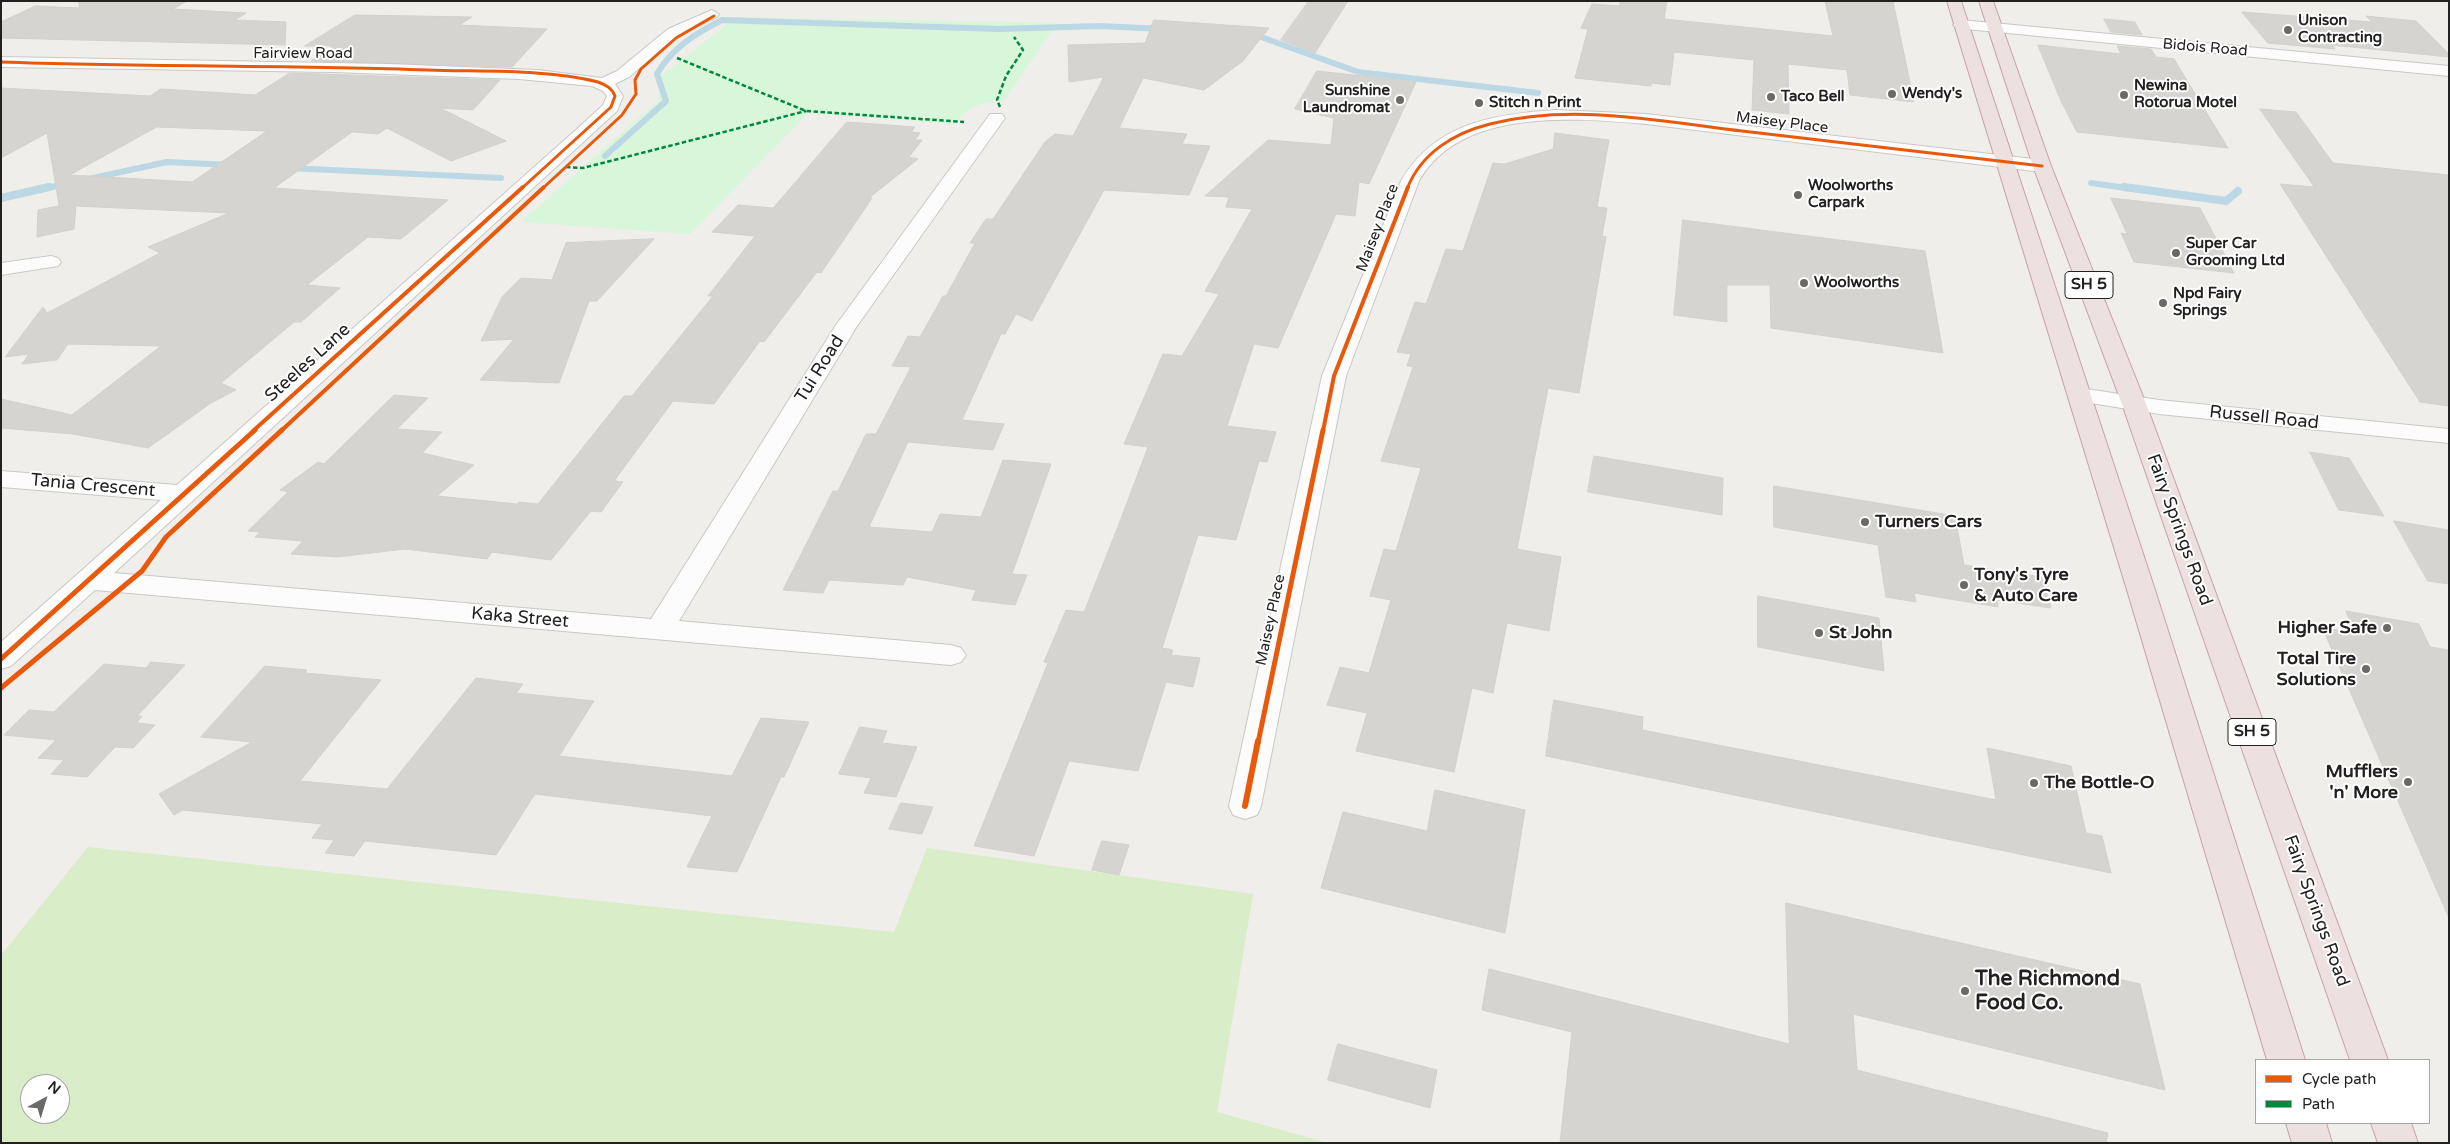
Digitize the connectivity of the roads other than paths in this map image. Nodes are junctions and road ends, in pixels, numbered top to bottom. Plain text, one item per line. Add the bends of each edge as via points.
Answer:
1 (1954, 1) edge
2 (1986, 1) edge
3 (712, 14) dead end
4 (1961, 25) junction
5 (1996, 29) junction
6 (1, 62) edge
7 (2449, 71) edge
8 (603, 84) junction
9 (996, 118) dead end
10 (2004, 162) junction
11 (2042, 166) junction
12 (51, 262) dead end
13 (1, 269) edge
14 (2080, 395) junction
15 (2134, 404) junction
16 (2449, 436) edge
17 (1, 479) edge
18 (184, 494) junction
19 (89, 580) junction
20 (659, 630) junction
21 (951, 655) dead end
22 (1, 659) edge
23 (1245, 806) dead end
24 (2286, 1059) edge
25 (2369, 1059) edge
26 (2306, 1124) edge
27 (2391, 1124) edge
28 (2312, 1143) edge
29 (2398, 1143) edge

1 - 4 highway, SH 5
2 - 5 highway, Fairy Springs Road / SH 5
3 - 8 street via 673,32 623,74
4 - 5 street, Bidois Road
4 - 10 highway, SH 5
5 - 7 street, Bidois Road
5 - 11 highway, Fairy Springs Road / SH 5
6 - 8 street, Fairview Road via 180,67 338,66 559,77
8 - 18 street, Steeles Lane via 614,91 611,107
9 - 20 street, Tui Road via 847,325
10 - 11 street, Maisey Place
10 - 14 highway, SH 5
10 - 23 street, Maisey Place via 1569,114 1496,122 1446,143 1425,159 1410,181 1334,376
11 - 15 highway, Fairy Springs Road / SH 5
12 - 13 street
14 - 15 street, Russell Road
14 - 24 highway, SH 5
15 - 16 street, Russell Road
15 - 25 highway, Fairy Springs Road / SH 5
17 - 18 street, Tania Crescent
18 - 19 street, Steeles Lane
19 - 20 street, Kaka Street
19 - 22 street, Steeles Lane
20 - 21 street, Kaka Street
26 - 28 highway
27 - 29 highway

